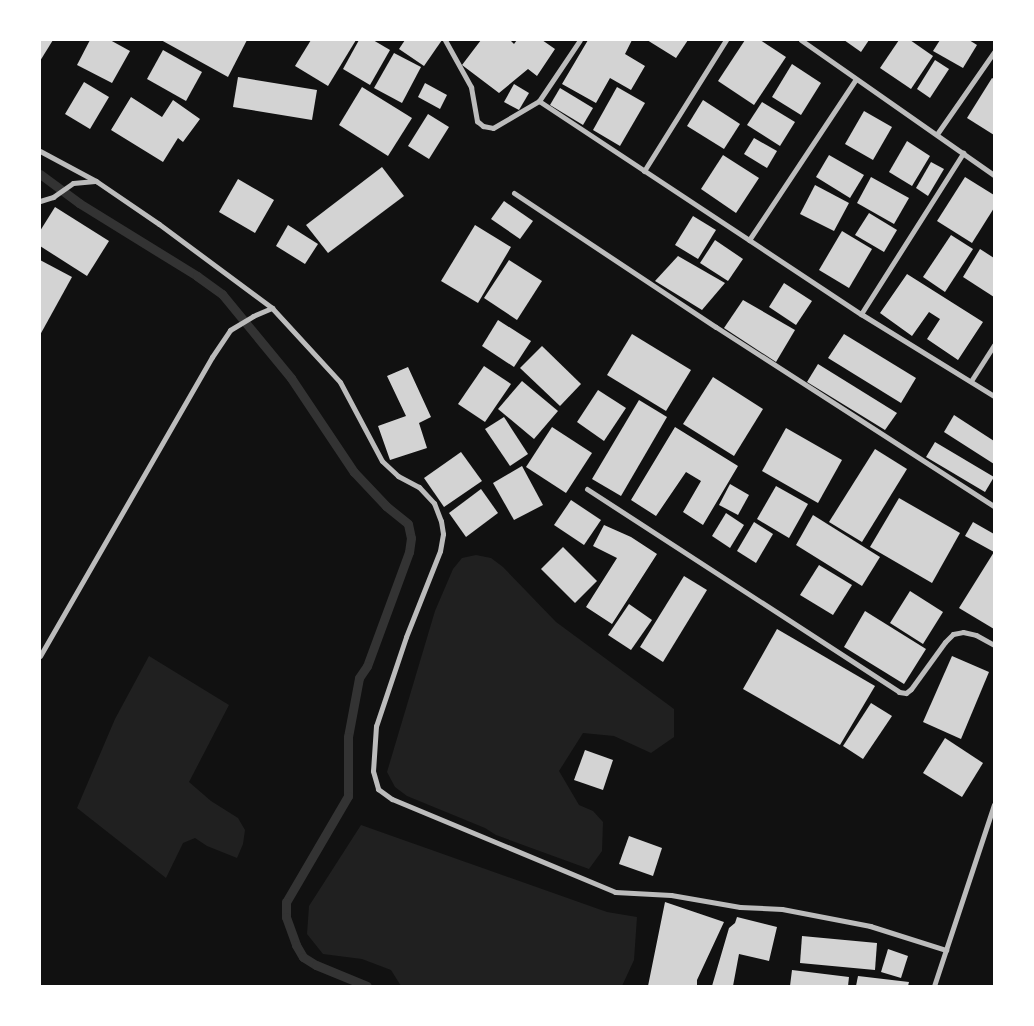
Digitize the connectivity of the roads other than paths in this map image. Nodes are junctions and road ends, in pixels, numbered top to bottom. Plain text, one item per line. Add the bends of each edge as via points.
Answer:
1 (445, 40) edge
2 (580, 40) edge
3 (726, 40) edge
4 (801, 40) edge
5 (994, 52) edge
6 (856, 79) junction
7 (539, 101) junction
8 (937, 134) junction
9 (40, 151) edge
10 (963, 153) junction
11 (644, 171) junction
12 (994, 175) edge
13 (96, 181) junction
14 (514, 193) dead end
15 (41, 200) edge
16 (750, 240) junction
17 (272, 308) junction
18 (861, 314) junction
19 (994, 345) edge
20 (971, 382) junction
21 (994, 396) edge
22 (587, 489) dead end
23 (994, 506) edge
24 (994, 645) edge
25 (40, 656) edge
26 (994, 805) edge
27 (946, 950) junction
28 (934, 986) edge

1 - 7 street via 471,87 474,113 483,126 494,128
2 - 7 street
3 - 11 street
4 - 6 street
5 - 8 street
6 - 8 street
6 - 16 street
7 - 11 street
8 - 10 street
9 - 13 street
10 - 12 street
10 - 18 street
11 - 16 street
13 - 15 street via 73,184
13 - 17 street
14 - 23 street via 716,328
16 - 18 street
17 - 25 street via 230,330
17 - 27 street via 340,382 382,461 434,503 441,521 440,551 376,726 373,771 378,789 408,806 615,892 671,895 740,907 782,909 870,926
18 - 20 street
19 - 20 street
20 - 21 street
22 - 24 street via 899,692 906,693 911,689 953,634 976,635
26 - 27 street
27 - 28 street

